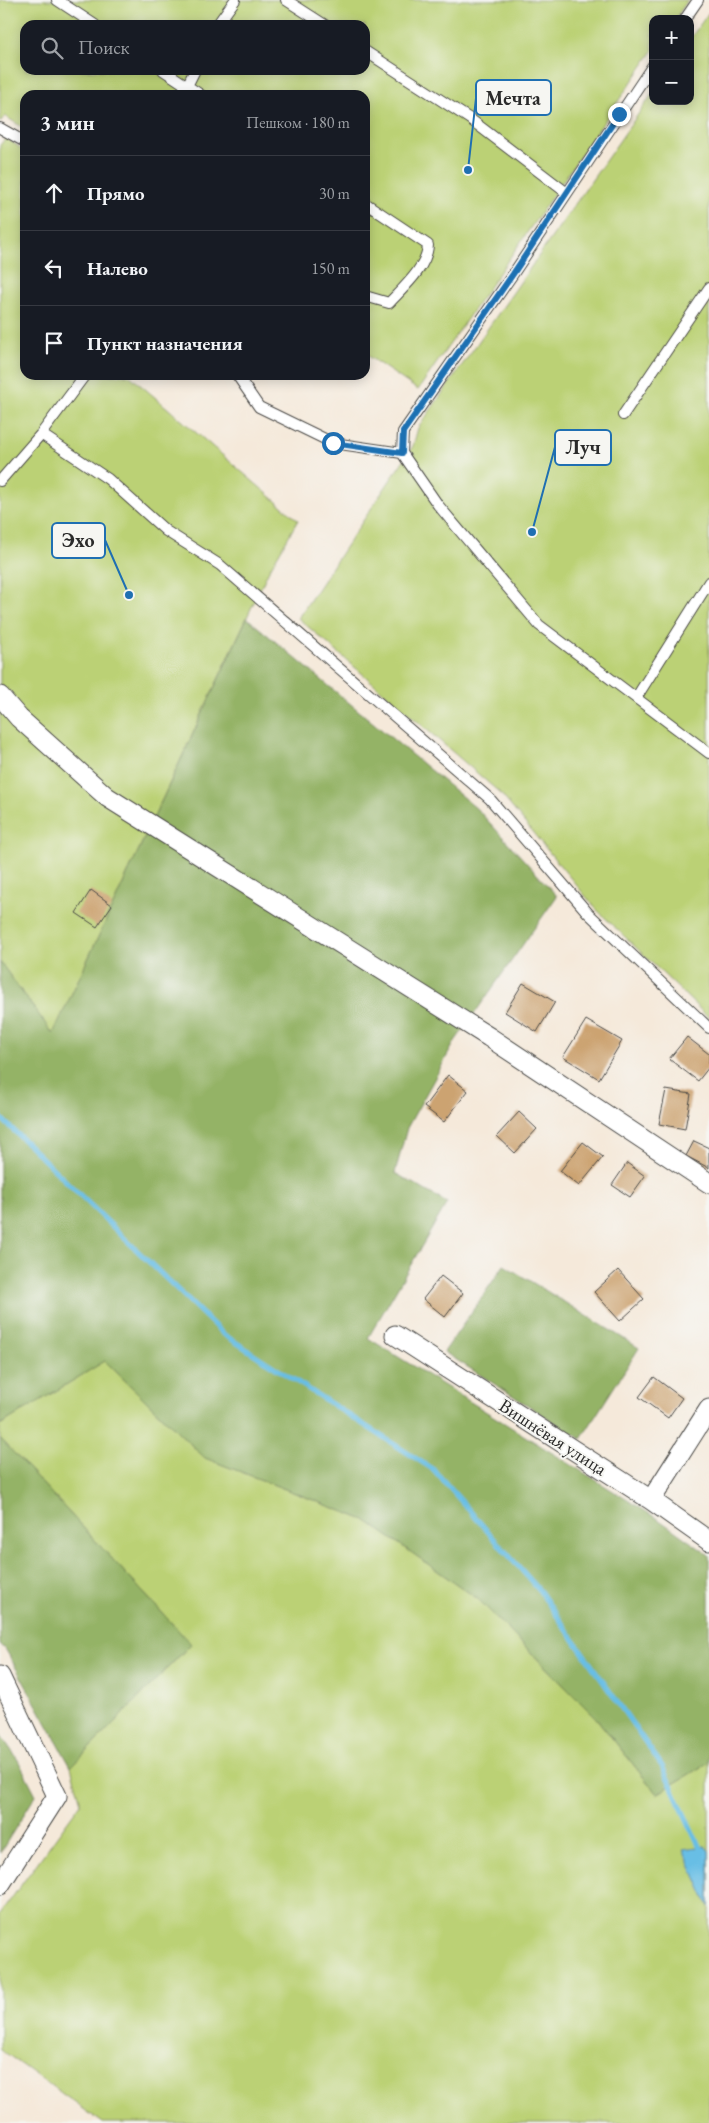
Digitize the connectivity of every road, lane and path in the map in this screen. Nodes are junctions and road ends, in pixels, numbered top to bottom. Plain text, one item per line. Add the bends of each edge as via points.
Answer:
1 (57, 0) edge
2 (235, 0) edge
3 (286, 0) edge
4 (698, 0) edge
5 (688, 15) edge
6 (87, 20) edge
7 (221, 20) edge
8 (317, 20) edge
9 (370, 54) edge
10 (649, 71) edge
11 (170, 75) edge
12 (192, 75) edge
13 (187, 86) junction
14 (183, 90) edge
15 (193, 90) edge
16 (0, 128) edge
17 (20, 139) edge
18 (566, 193) junction
19 (370, 207) edge
20 (709, 288) edge
21 (370, 297) edge
22 (81, 380) edge
23 (240, 380) edge
24 (623, 415) dead end
25 (41, 434) junction
26 (402, 453) junction
27 (0, 481) edge
28 (709, 582) edge
29 (0, 696) edge
30 (636, 698) junction
31 (709, 753) edge
32 (709, 1028) edge
33 (709, 1183) edge
34 (395, 1335) dead end
35 (709, 1409) edge
36 (651, 1500) junction
37 (709, 1541) edge
38 (0, 1676) edge
39 (0, 1885) edge

1 - 6 lane
2 - 7 lane
3 - 8 lane
4 - 5 lane
9 - 18 lane via 470,119
10 - 18 lane
11 - 13 lane
12 - 13 lane
13 - 14 lane
13 - 15 lane
16 - 17 lane
18 - 26 lane via 403,432
19 - 21 lane via 428,244 428,253 411,280 389,303
20 - 24 lane
22 - 25 lane
23 - 26 lane via 259,407 333,443
25 - 27 lane
25 - 32 lane via 108,479 166,531 220,565 490,799 588,913
26 - 30 lane via 438,505 539,625
28 - 30 lane
29 - 33 street via 19,718 107,797 489,1037
30 - 31 lane
34 - 36 street, Вишнёвая улица
35 - 36 street
36 - 37 street, Вишнёвая улица
38 - 39 street via 57,1796

